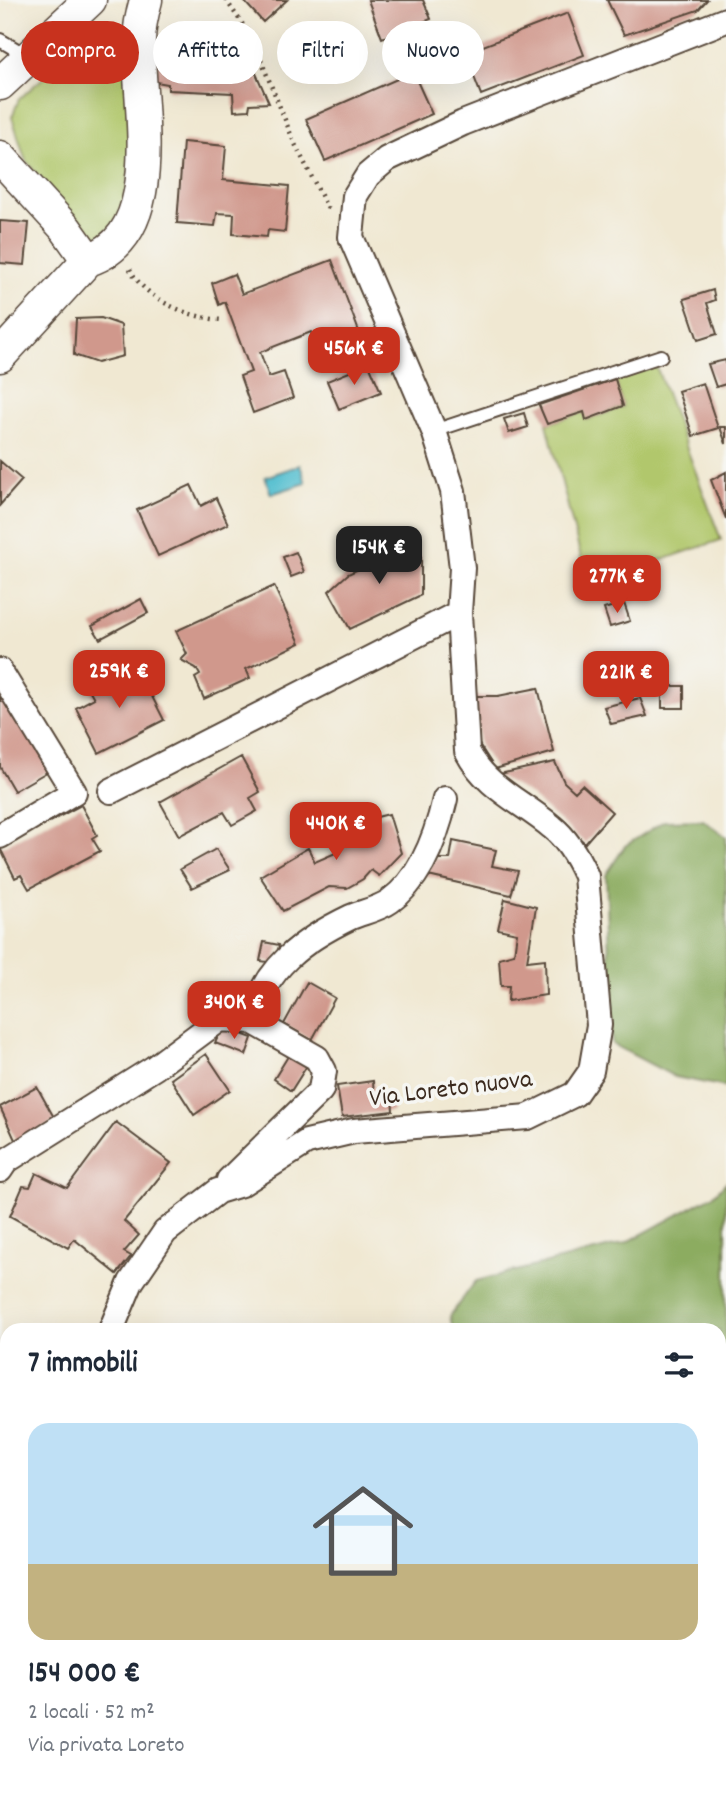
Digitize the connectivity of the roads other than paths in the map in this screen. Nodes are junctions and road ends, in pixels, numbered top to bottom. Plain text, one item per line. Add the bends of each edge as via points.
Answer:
1 (90, 0) edge
2 (127, 0) edge
3 (146, 0) edge
4 (726, 20) edge
5 (68, 21) edge
6 (133, 21) edge
7 (0, 40) edge
8 (139, 42) joint
9 (21, 53) edge
10 (21, 66) edge
11 (0, 84) edge
12 (0, 157) edge
13 (88, 260) junction
14 (0, 356) edge
15 (661, 356) dead end
16 (434, 430) junction
17 (459, 612) junction
18 (0, 671) edge
19 (111, 791) dead end
20 (445, 799) dead end
21 (0, 836) edge
22 (252, 1021) junction
23 (0, 1170) edge
24 (218, 1191) junction
25 (114, 1323) edge

1 - 5 street
2 - 6 street
3 - 8 street
4 - 16 street, Via Loreto nuova via 463,123 387,159 368,175 355,197 351,237
7 - 9 lane
8 - 13 street via 144,169 129,226 104,255
10 - 11 street
12 - 13 street
13 - 14 street
15 - 16 lane
16 - 17 street, Via Loreto nuova via 453,491 460,534
17 - 19 street
17 - 24 street, Via Loreto nuova via 467,751 492,785 554,828 577,856 586,876 599,1024 591,1071 575,1094 527,1117 354,1131 307,1142 241,1184
18 - 21 street via 74,792
20 - 22 street via 439,826 421,863 398,894 298,946 257,998
22 - 23 street via 220,1019 154,1068 6,1161
22 - 24 street via 317,1058 324,1071 321,1090
24 - 25 street, Via Loreto nuova via 165,1232 131,1282

